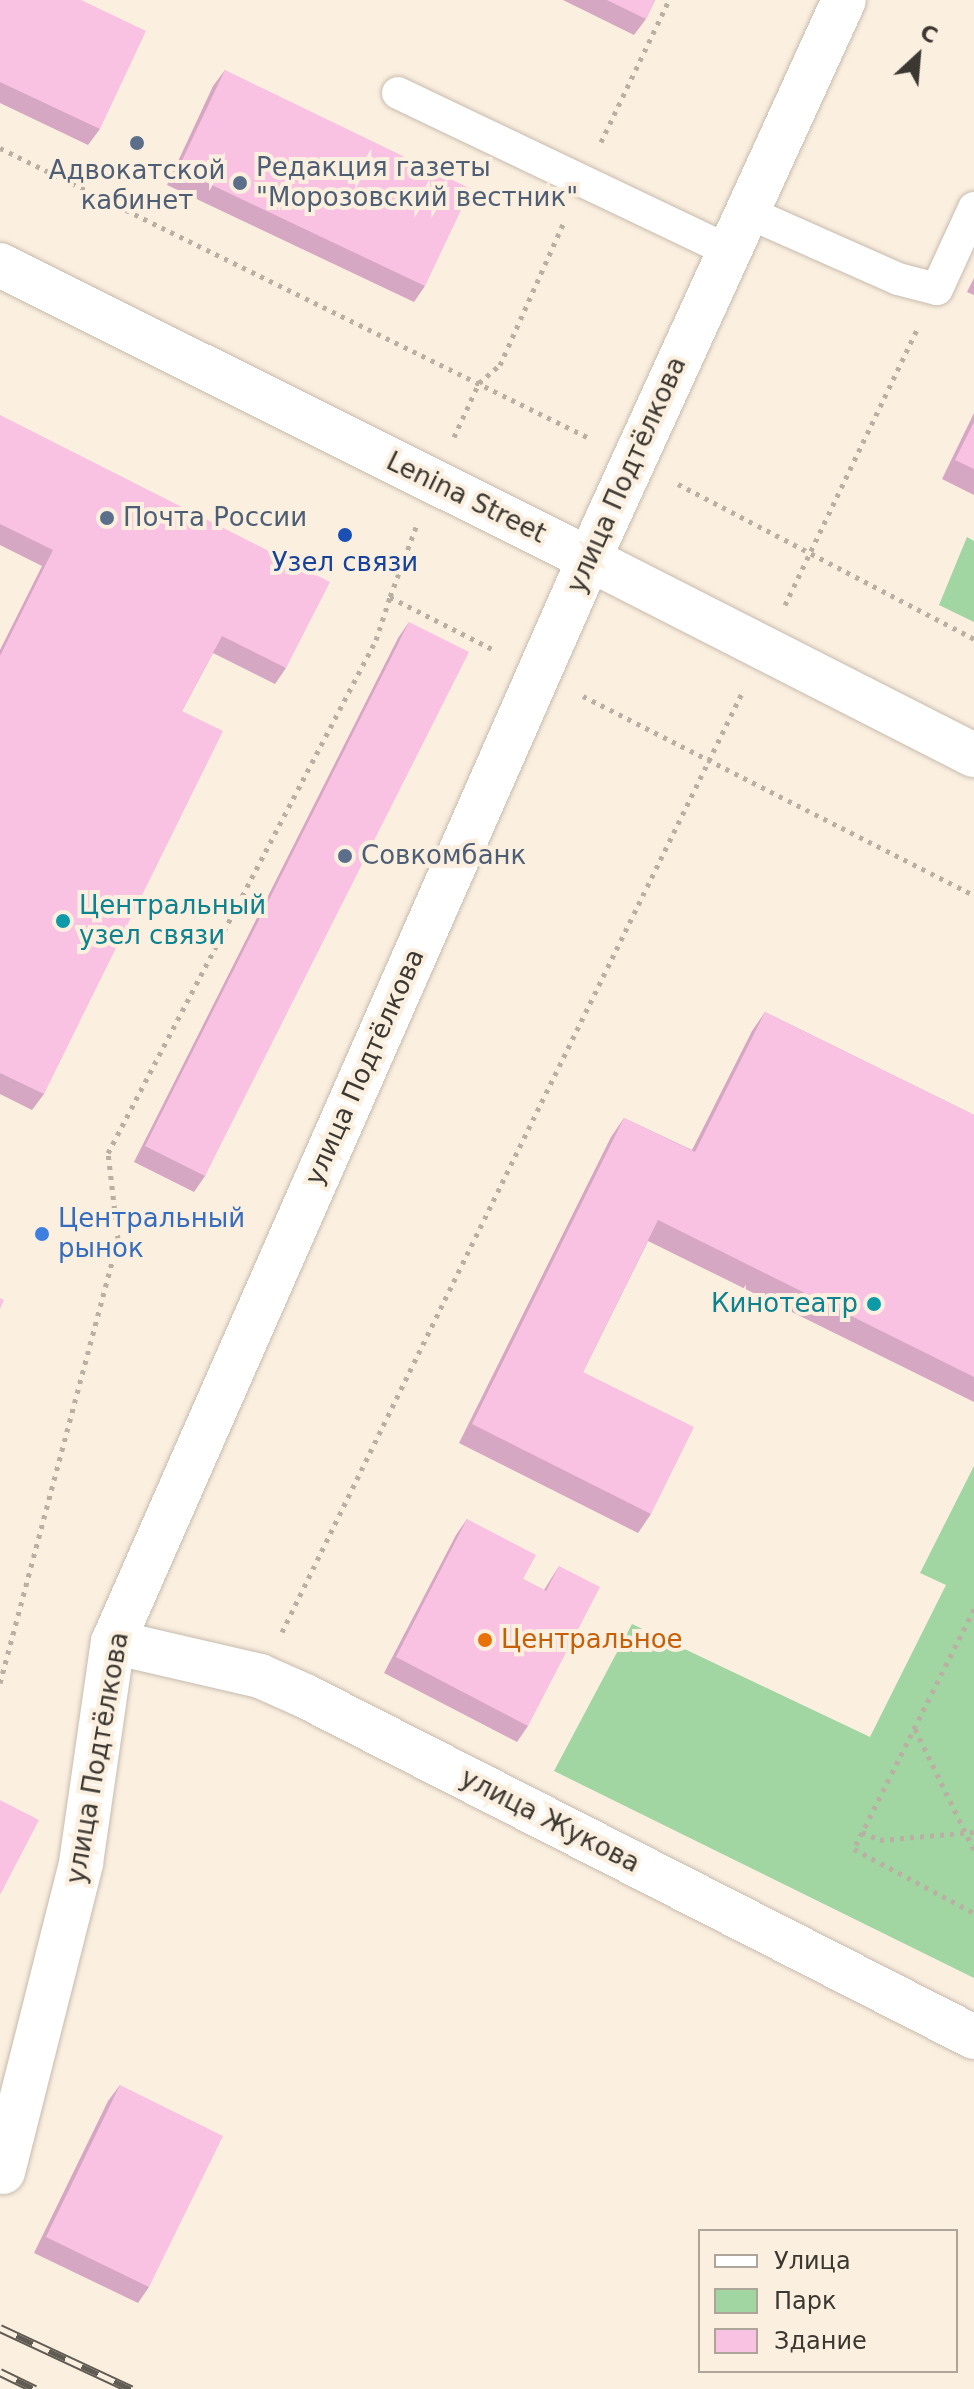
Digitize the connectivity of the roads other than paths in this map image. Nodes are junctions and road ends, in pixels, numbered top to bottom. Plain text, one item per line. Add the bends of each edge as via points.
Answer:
1 (844, 0) edge
2 (398, 93) dead end
3 (974, 208) edge
4 (747, 212) junction
5 (729, 251) junction
6 (0, 265) edge
7 (589, 559) junction
8 (974, 755) edge
9 (113, 1642) junction
10 (974, 2037) edge
11 (3, 2172) dead end

1 - 4 main road, улица Подтёлкова
2 - 5 lane
3 - 4 lane via 937,289 898,279
4 - 5 main road, улица Подтёлкова
5 - 7 main road, улица Подтёлкова
6 - 7 main road, Lenina Street
7 - 8 main road, Lenina Street
7 - 9 main road, улица Подтёлкова
9 - 10 main road, улица Жукова via 260,1676
9 - 11 main road, улица Подтёлкова via 81,1863

